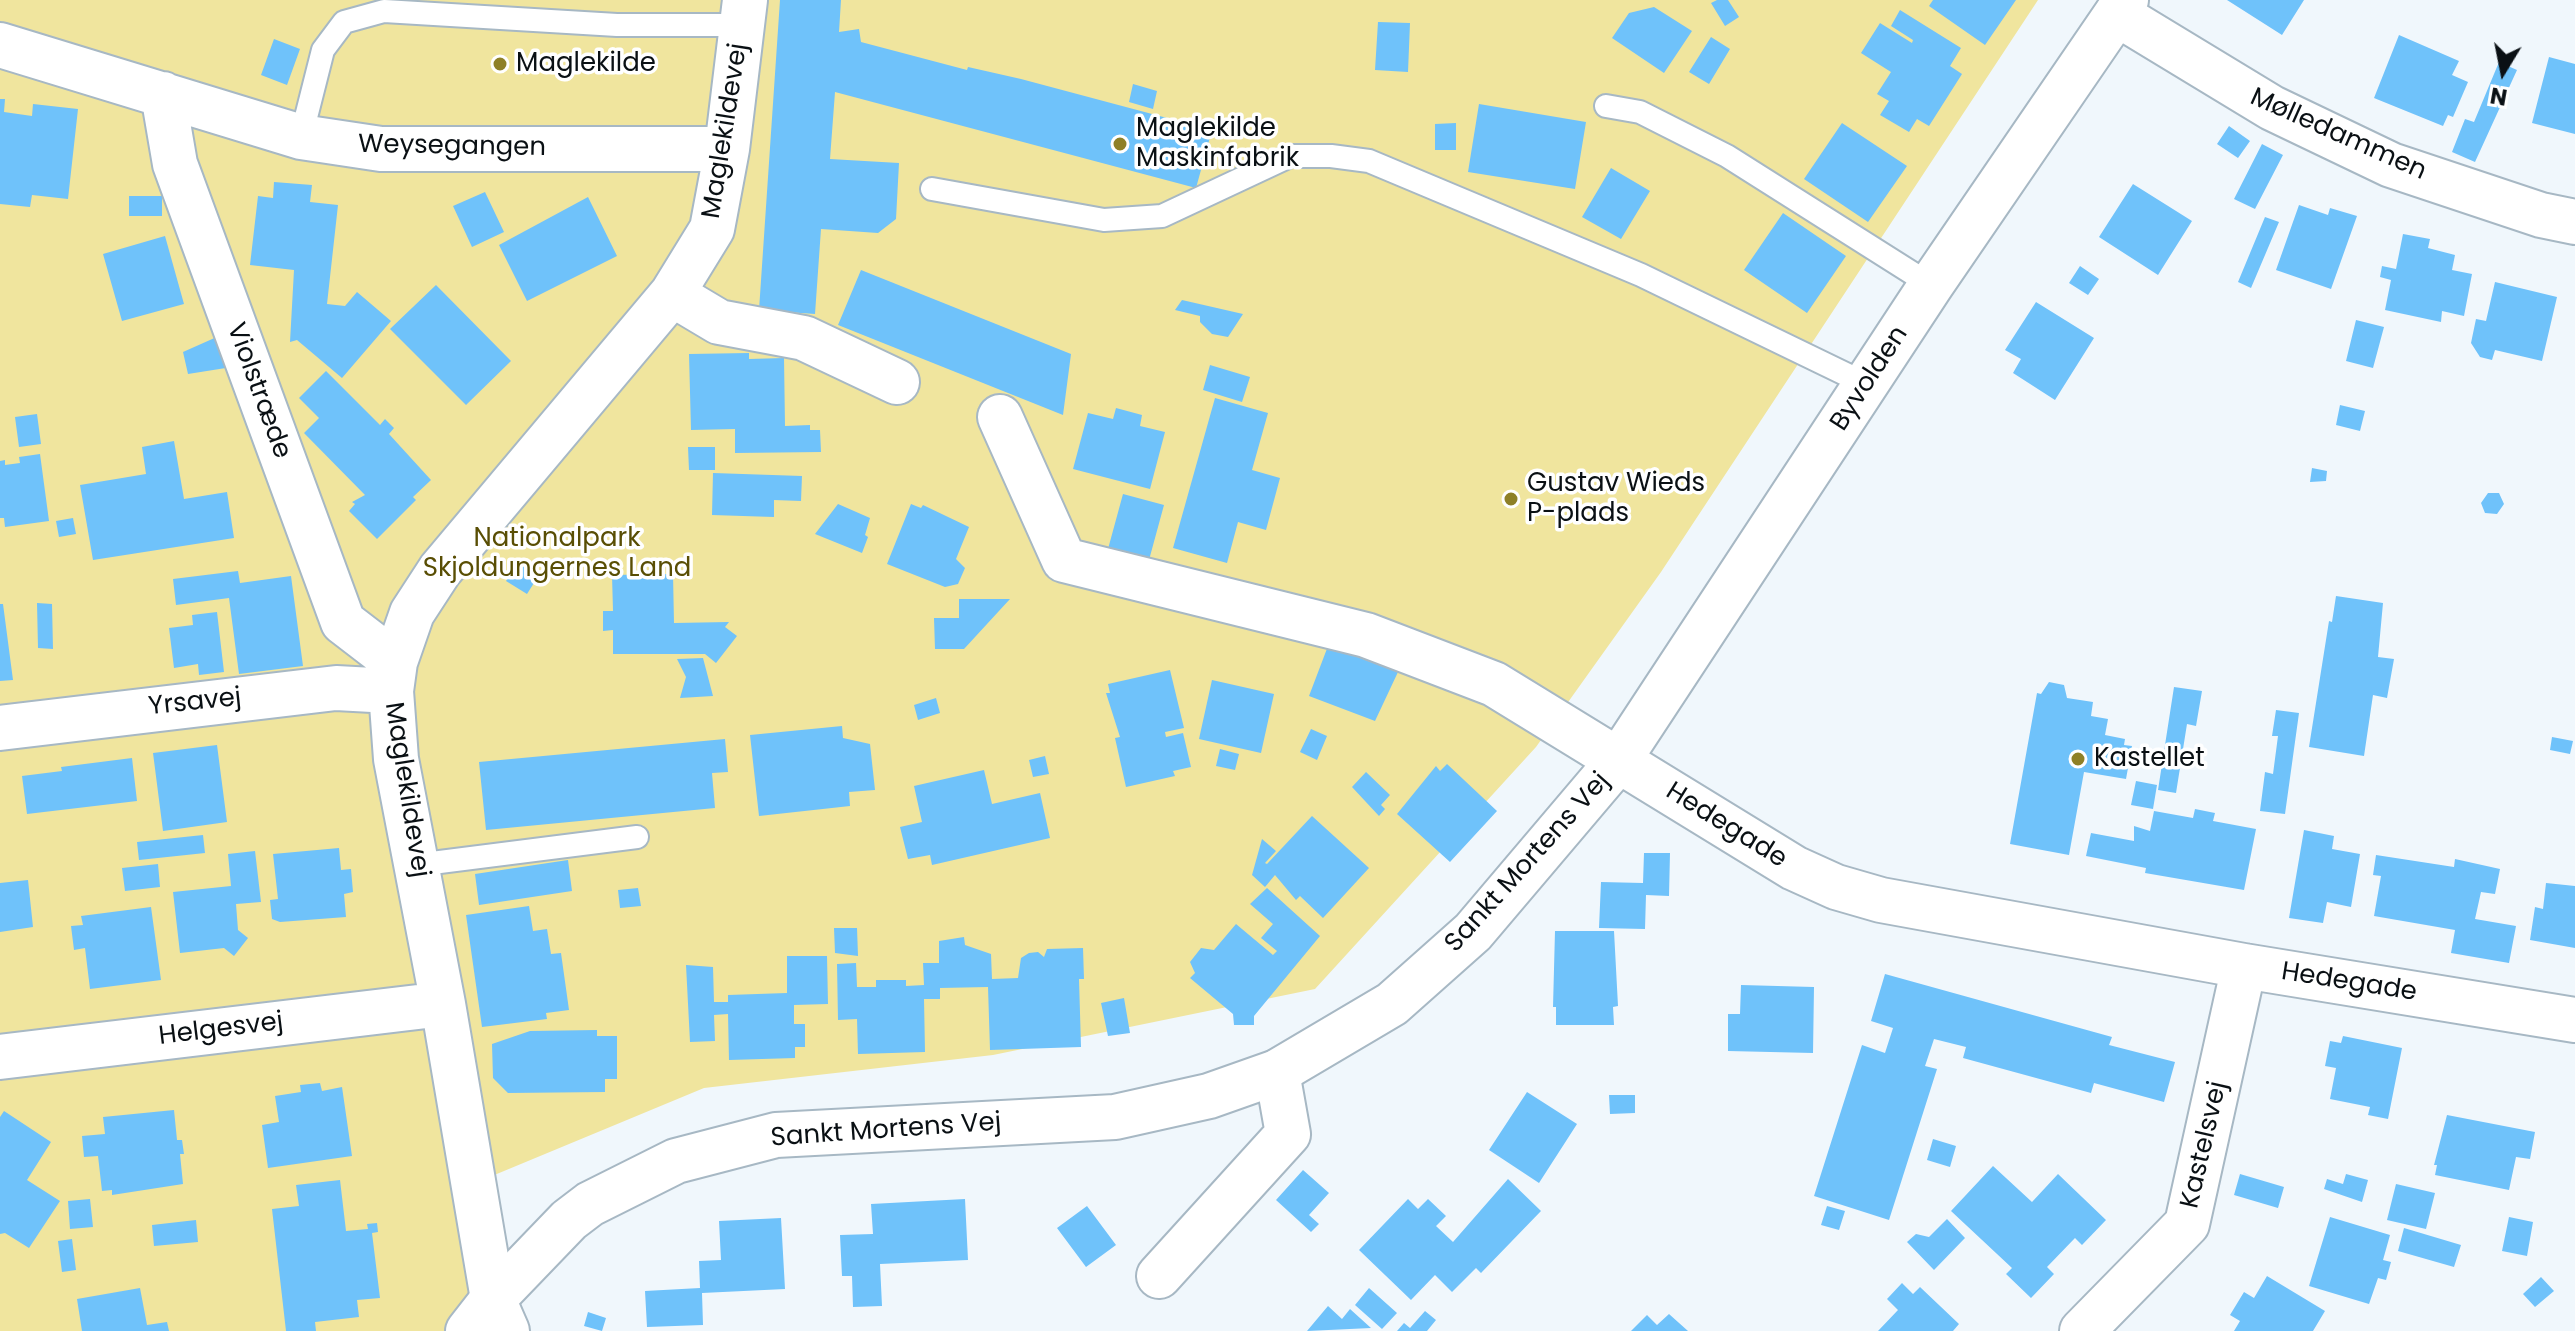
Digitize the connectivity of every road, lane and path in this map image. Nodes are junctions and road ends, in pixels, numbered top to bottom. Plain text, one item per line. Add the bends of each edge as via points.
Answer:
1 (2122, 7) edge
2 (743, 13) edge
3 (0, 45) edge
4 (163, 94) junction
5 (1606, 106) dead end
6 (301, 137) junction
7 (727, 149) junction
8 (932, 189) dead end
9 (2575, 222) edge
10 (1931, 285) junction
11 (672, 294) junction
12 (897, 382) dead end
13 (1866, 384) junction
14 (1000, 417) dead end
15 (393, 676) junction
16 (0, 728) edge
17 (1618, 761) junction
18 (637, 837) dead end
19 (416, 865) junction
20 (2244, 966) junction
21 (443, 1004) junction
22 (2575, 1020) edge
23 (0, 1057) edge
24 (1277, 1072) junction
25 (1159, 1276) dead end
26 (489, 1320) edge
27 (2082, 1331) edge

1 - 9 street, Mølledammen via 2272,108 2391,165
1 - 10 street, Byvolden
2 - 6 lane via 617,25 384,11 344,22 323,50
2 - 7 street, Maglekildevej
3 - 4 street, Weysegangen
4 - 6 street, Weysegangen
4 - 15 street, Violstræde via 175,164 343,622
5 - 10 lane via 1640,112 1727,156
6 - 7 street, Weysegangen via 381,149
7 - 11 street, Maglekildevej via 712,229
8 - 13 lane via 1104,220 1162,216 1290,156 1369,161 1641,275
10 - 13 street, Byvolden
11 - 12 street via 719,322 804,338
11 - 15 street, Maglekildevej via 440,570 412,613
13 - 17 street, Byvolden
14 - 17 street, Hedegade via 1064,560 1366,635 1494,684
15 - 16 street, Yrsavej via 336,688
15 - 19 street, Maglekildevej via 396,759
17 - 20 street, Hedegade via 1794,868 1836,887 1881,900
17 - 24 street, Sankt Mortens Vej via 1473,932 1392,1004
18 - 19 lane
19 - 21 street, Maglekildevej
20 - 22 street, Hedegade
20 - 27 street, Kastelsvej via 2187,1224
21 - 23 street, Helgesvej
21 - 26 street, Maglekildevej
24 - 25 street via 1288,1134
24 - 26 street, Sankt Mortens Vej via 1209,1096 1115,1117 776,1135 676,1161 569,1220

